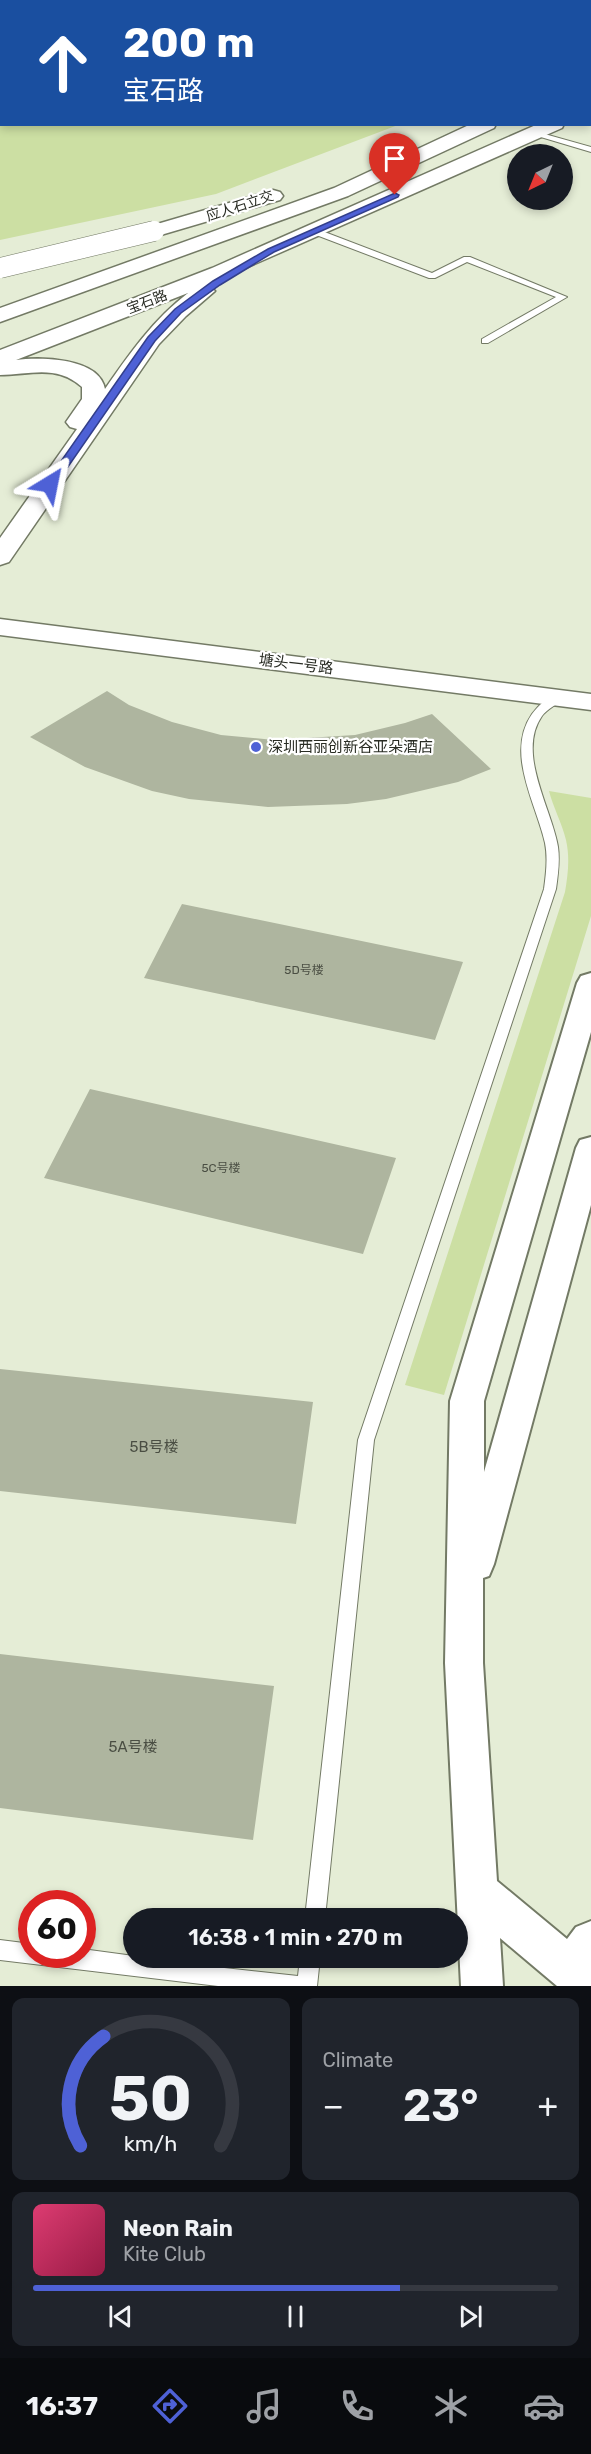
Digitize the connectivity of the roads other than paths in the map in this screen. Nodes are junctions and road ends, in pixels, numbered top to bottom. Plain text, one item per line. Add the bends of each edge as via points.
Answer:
1 (469, 126) edge
2 (483, 126) edge
3 (551, 126) edge
4 (537, 133) junction
5 (591, 150) edge
6 (331, 175) dead end
7 (286, 191) dead end
8 (315, 231) junction
9 (271, 251) junction
10 (0, 268) edge
11 (0, 315) edge
12 (485, 341) dead end
13 (0, 358) edge
14 (0, 369) edge
15 (0, 525) edge
16 (0, 557) edge
17 (0, 612) edge
18 (0, 627) edge
19 (591, 687) edge
20 (557, 698) junction
21 (591, 702) edge
22 (591, 983) edge
23 (591, 1148) edge
24 (466, 1598) junction
25 (478, 1892) junction
26 (316, 1908) edge
27 (0, 1950) edge
28 (18, 1952) edge
29 (96, 1961) edge
30 (584, 1966) edge
31 (309, 1968) edge
32 (299, 1986) edge
33 (307, 1986) edge
34 (482, 1986) edge

1 - 6 main road
2 - 11 main road via 341,192
3 - 4 main road, 宝石路
4 - 5 lane
4 - 8 main road, 宝石路
7 - 10 main road, 应人石立交, bridge via 154,231
8 - 9 main road, 宝石路
8 - 12 lane via 432,276 467,259 563,297
9 - 13 main road, 宝石路
9 - 16 main road via 206,290 162,325
14 - 15 main road via 34,364 65,367 88,378 95,392 90,405
17 - 19 main road, 塘头一号路
18 - 20 main road, 塘头一号路
20 - 21 main road, 塘头一号路
20 - 26 lane via 534,718 527,744 533,786 550,840 550,889 366,1440
22 - 24 street via 467,1401
23 - 24 street
24 - 25 street via 466,1720
25 - 30 street
25 - 34 street
27 - 28 lane
29 - 32 lane
31 - 33 lane

